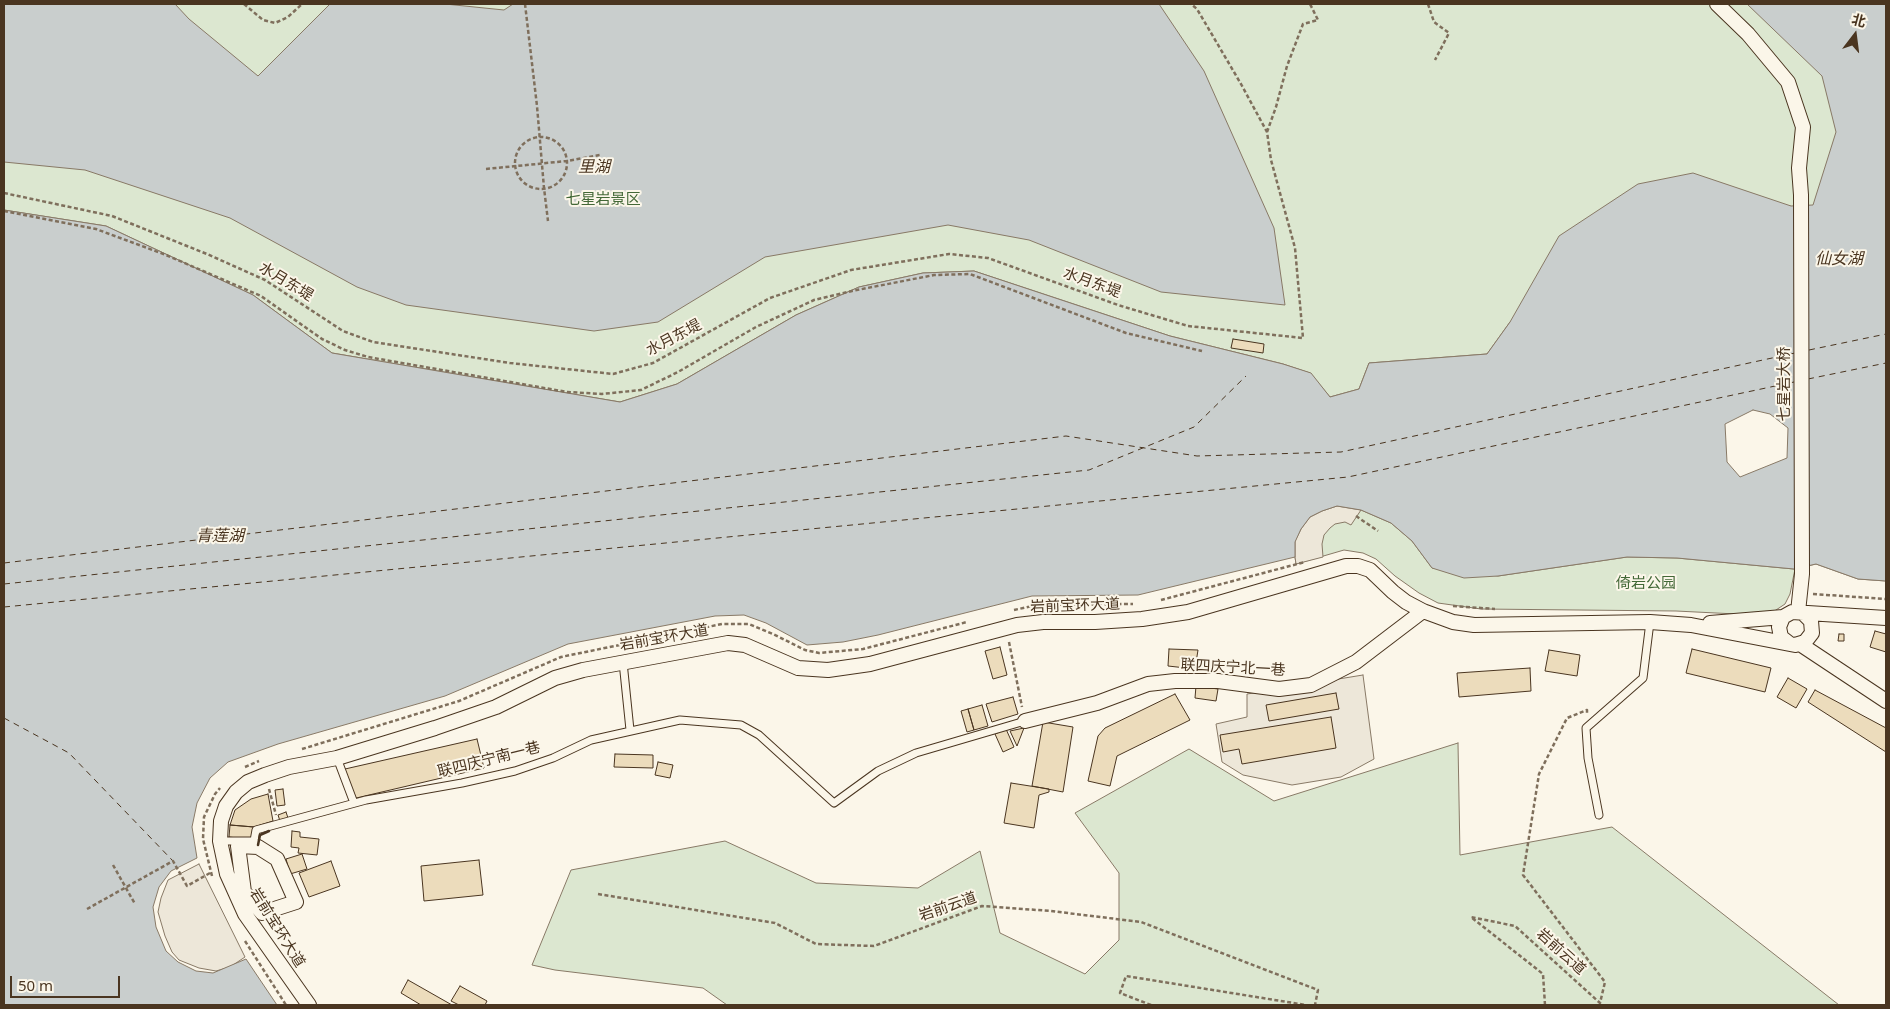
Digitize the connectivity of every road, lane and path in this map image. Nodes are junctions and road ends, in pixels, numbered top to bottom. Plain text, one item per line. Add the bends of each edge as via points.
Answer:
1 (244, 4) edge
2 (302, 4) edge
3 (525, 4) edge
4 (1192, 4) edge
5 (1310, 4) edge
6 (1428, 4) edge
7 (1717, 4) edge
8 (1436, 60) dead end
9 (1266, 132) junction
10 (540, 136) junction
11 (600, 155) dead end
12 (567, 161) junction
13 (543, 163) junction
14 (515, 165) junction
15 (486, 169) dead end
16 (544, 188) junction
17 (4, 193) edge
18 (4, 211) edge
19 (548, 221) dead end
20 (1202, 351) dead end
21 (1356, 516) dead end
22 (1378, 531) dead end
23 (1800, 594) junction
24 (1886, 599) edge
25 (1423, 611) junction
26 (1800, 612) junction
27 (1783, 617) junction
28 (1886, 618) edge
29 (1650, 622) junction
30 (1691, 625) junction
31 (1006, 628) junction
32 (1795, 644) junction
33 (623, 662) junction
34 (1886, 701) edge
35 (1025, 721) junction
36 (1586, 728) junction
37 (630, 730) junction
38 (338, 758) junction
39 (264, 775) junction
40 (354, 804) junction
41 (1599, 815) dead end
42 (278, 824) junction
43 (220, 841) junction
44 (277, 859) joint
45 (113, 865) dead end
46 (210, 873) dead end
47 (126, 888) junction
48 (598, 894) dead end
49 (135, 904) dead end
50 (87, 909) dead end
51 (309, 1005) edge
52 (1151, 1005) edge
53 (1306, 1005) edge
54 (1315, 1005) edge
55 (1545, 1005) edge

1 - 2 path via 263,20 275,23 288,17
3 - 10 path
4 - 9 path
5 - 9 path via 1318,20 1303,24
6 - 8 path via 1434,22 1449,33
7 - 23 street, 七星岩大桥 via 1748,34 1788,82 1802,127 1799,168
9 - 17 path, 水月东堤 via 1295,248 1303,338 1188,326 1118,305 988,258 949,254 852,270 770,298 653,363 613,374 373,342 343,331 265,280 208,254 112,216
10 - 12 path via 556,141
10 - 13 path
10 - 14 path via 524,142
11 - 12 path
12 - 13 path
12 - 16 path via 558,182
13 - 14 path
13 - 16 path
14 - 15 path
14 - 16 path via 522,180 536,188
16 - 19 path
18 - 20 path via 96,229 166,255 262,296 322,339 345,350 368,357 567,392 602,394 641,390 756,327 814,300 934,275 970,274 1126,333
21 - 22 path
23 - 24 path
23 - 26 street, 七星岩大桥
25 - 29 street via 1453,622 1474,625
25 - 31 street, 岩前宝环大道 via 1393,592 1370,570 1346,566 1188,612 1142,619 1043,622
25 - 35 street, 联四庆宁北一巷 via 1356,662 1311,685 1279,689 1218,681 1148,684 1096,704
26 - 27 street
26 - 28 street
26 - 32 street via 1808,617 1812,627 1810,638
27 - 30 street
27 - 32 street via 1779,633
29 - 30 street
29 - 36 lane via 1643,678
30 - 32 street
31 - 33 street, 岩前宝环大道 via 870,664 828,670 798,668 745,645 728,643
31 - 35 path
32 - 34 street
33 - 37 lane
33 - 38 street, 岩前宝环大道 via 555,678 496,707
35 - 37 lane, 联四庆宁南一巷 via 916,753 878,771 834,803 759,735 741,725 680,720
36 - 41 lane
36 - 55 path, 岩前云道 via 1587,710 1567,718 1539,774 1523,875 1605,982 1600,1003 1515,926 1471,917 1543,974
37 - 40 lane, 联四庆宁南一巷 via 591,740 515,771
38 - 39 street, 岩前宝环大道
38 - 40 lane
39 - 42 path
39 - 43 street, 岩前宝环大道 via 248,782 226,806
40 - 42 lane, 联四庆宁南一巷
42 - 43 lane, 联四庆宁南一巷 via 256,830 254,841
43 - 51 street, 岩前宝环大道 via 226,874 246,914
44 - 44 street via 258,847 238,846 244,892 262,913 296,902
45 - 47 path
46 - 47 path via 188,886 173,861
47 - 49 path
47 - 50 path
48 - 54 path, 岩前云道 via 775,923 816,944 874,946 982,906 1141,922 1318,990
52 - 53 path via 1120,993 1126,976

